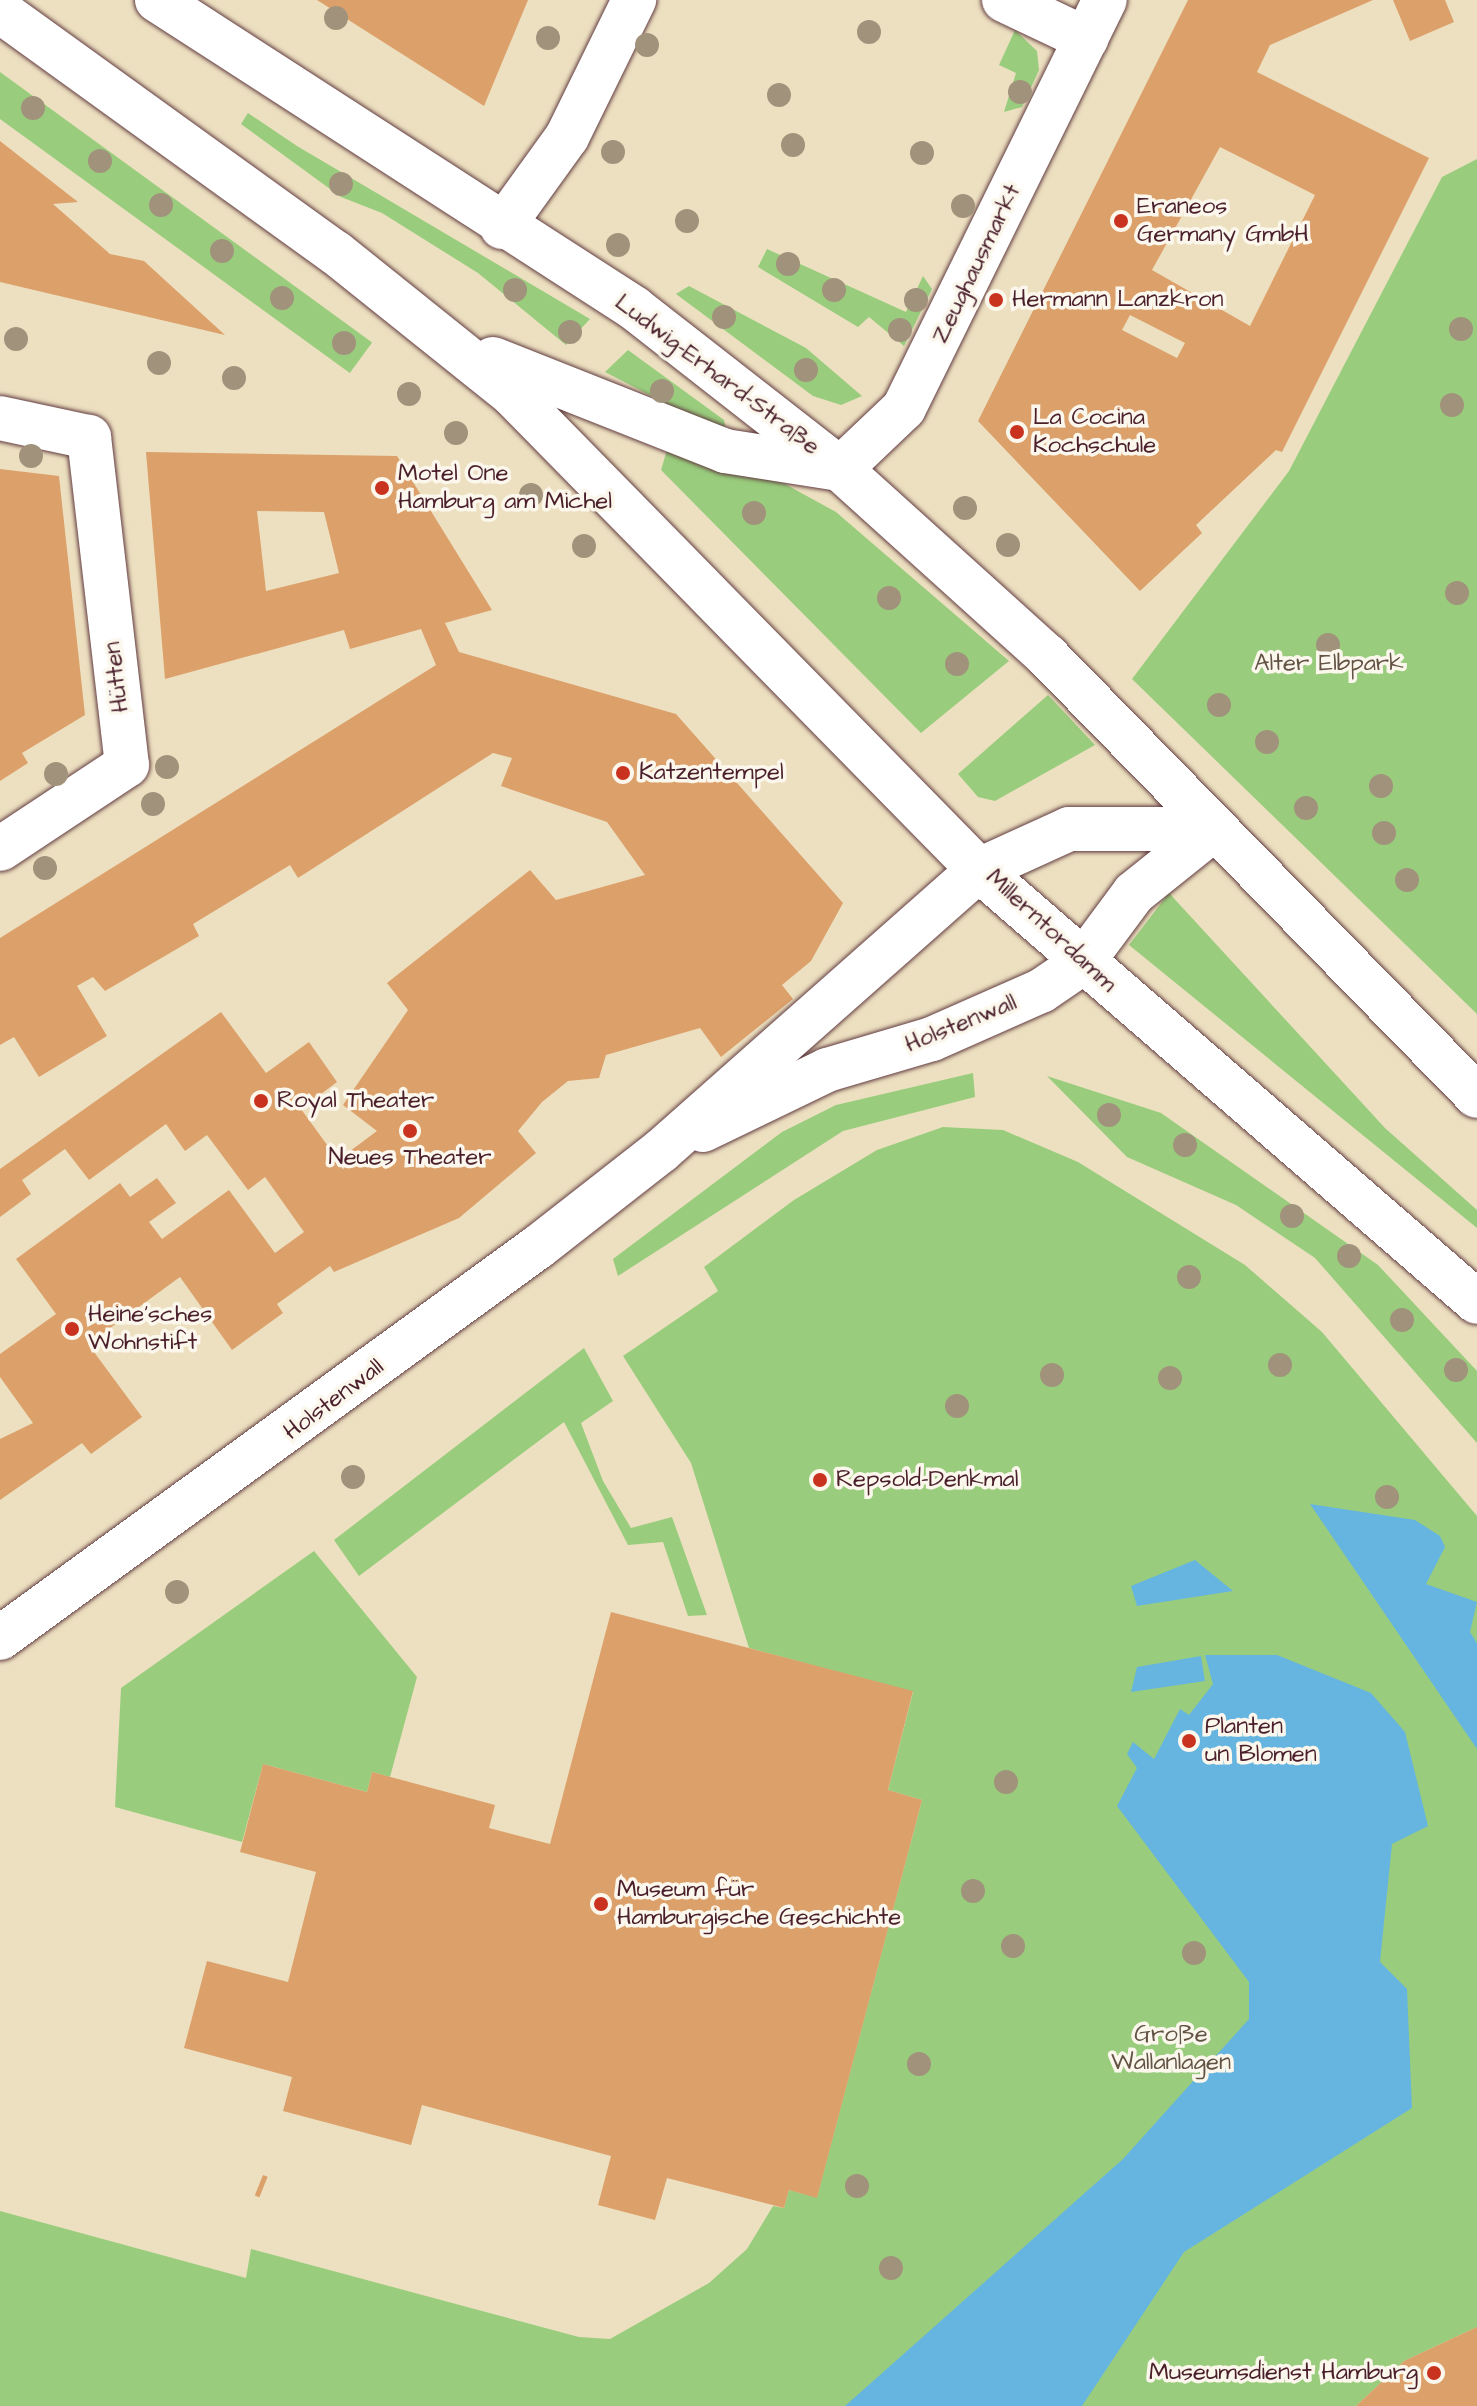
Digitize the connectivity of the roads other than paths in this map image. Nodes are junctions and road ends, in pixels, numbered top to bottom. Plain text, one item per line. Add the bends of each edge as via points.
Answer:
1 (157, 0) edge
2 (634, 0) edge
3 (1004, 0) edge
4 (1105, 0) edge
5 (0, 11) edge
6 (1086, 39) junction
7 (502, 227) junction
8 (420, 321) junction
9 (0, 418) edge
10 (840, 469) junction
11 (1214, 829) junction
12 (0, 849) edge
13 (979, 870) junction
14 (1082, 963) junction
15 (1477, 1096) edge
16 (661, 1151) junction
17 (1477, 1302) edge
18 (0, 1638) edge

1 - 7 main road, Ludwig-Erhard-Straße
2 - 7 main road via 567,137
3 - 6 main road
4 - 6 main road, Zeughausmarkt
5 - 8 main road via 128,98
6 - 10 main road, Zeughausmarkt via 904,408
7 - 10 main road, Ludwig-Erhard-Straße via 634,308
8 - 10 main road via 529,377 648,425 725,451
8 - 13 main road via 534,414
9 - 12 main road, Hütten via 89,437 127,765
10 - 11 main road, Ludwig-Erhard-Straße via 1047,656
11 - 13 main road, Millerntordamm via 1069,829
11 - 14 main road, Holstenwall via 1134,893
11 - 15 main road
13 - 14 main road, Millerntordamm
13 - 16 main road, Holstenwall
14 - 16 main road, Holstenwall via 1041,991 932,1039 827,1070
14 - 17 main road, Millerntordamm via 1399,1227
16 - 18 main road, Holstenwall via 262,1454

